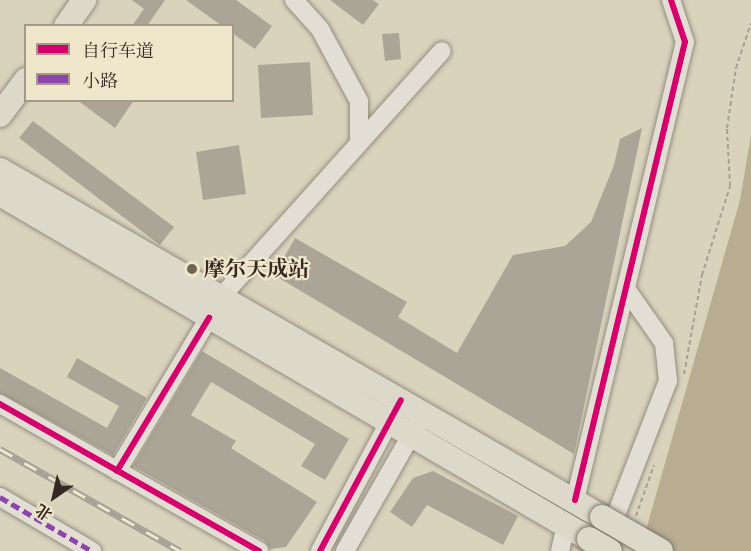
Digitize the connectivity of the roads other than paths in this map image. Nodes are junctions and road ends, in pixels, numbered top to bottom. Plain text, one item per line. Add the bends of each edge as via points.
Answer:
1 (84, 0) edge
2 (294, 0) edge
3 (671, 0) edge
4 (67, 24) edge
5 (441, 51) dead end
6 (24, 83) edge
7 (0, 115) edge
8 (359, 139) junction
9 (0, 170) edge
10 (0, 194) edge
11 (626, 289) junction
12 (222, 296) junction
13 (209, 318) junction
14 (401, 400) junction
15 (0, 404) edge
16 (424, 413) junction
17 (388, 423) junction
18 (410, 437) junction
19 (117, 471) junction
20 (0, 497) edge
21 (575, 500) junction
22 (566, 525) junction
23 (595, 545) edge
24 (92, 551) edge
25 (259, 551) edge
26 (320, 551) edge
27 (345, 551) edge
28 (560, 551) edge
29 (610, 551) edge
30 (661, 551) edge

1 - 4 main road
2 - 8 street via 320,29 359,101
3 - 11 street via 685,42
5 - 8 street
6 - 7 main road
8 - 12 street
9 - 12 main road
10 - 13 main road
11 - 21 street
11 - 23 street via 664,343 668,381
12 - 13 street
12 - 14 main road
13 - 17 main road
13 - 19 street
14 - 16 main road
14 - 17 street
15 - 19 street
16 - 18 street
16 - 21 main road
17 - 18 main road
17 - 26 street
18 - 22 main road
18 - 27 street
19 - 25 street
20 - 24 street
21 - 30 main road, bridge
22 - 23 main road
22 - 28 street
23 - 29 main road, bridge

